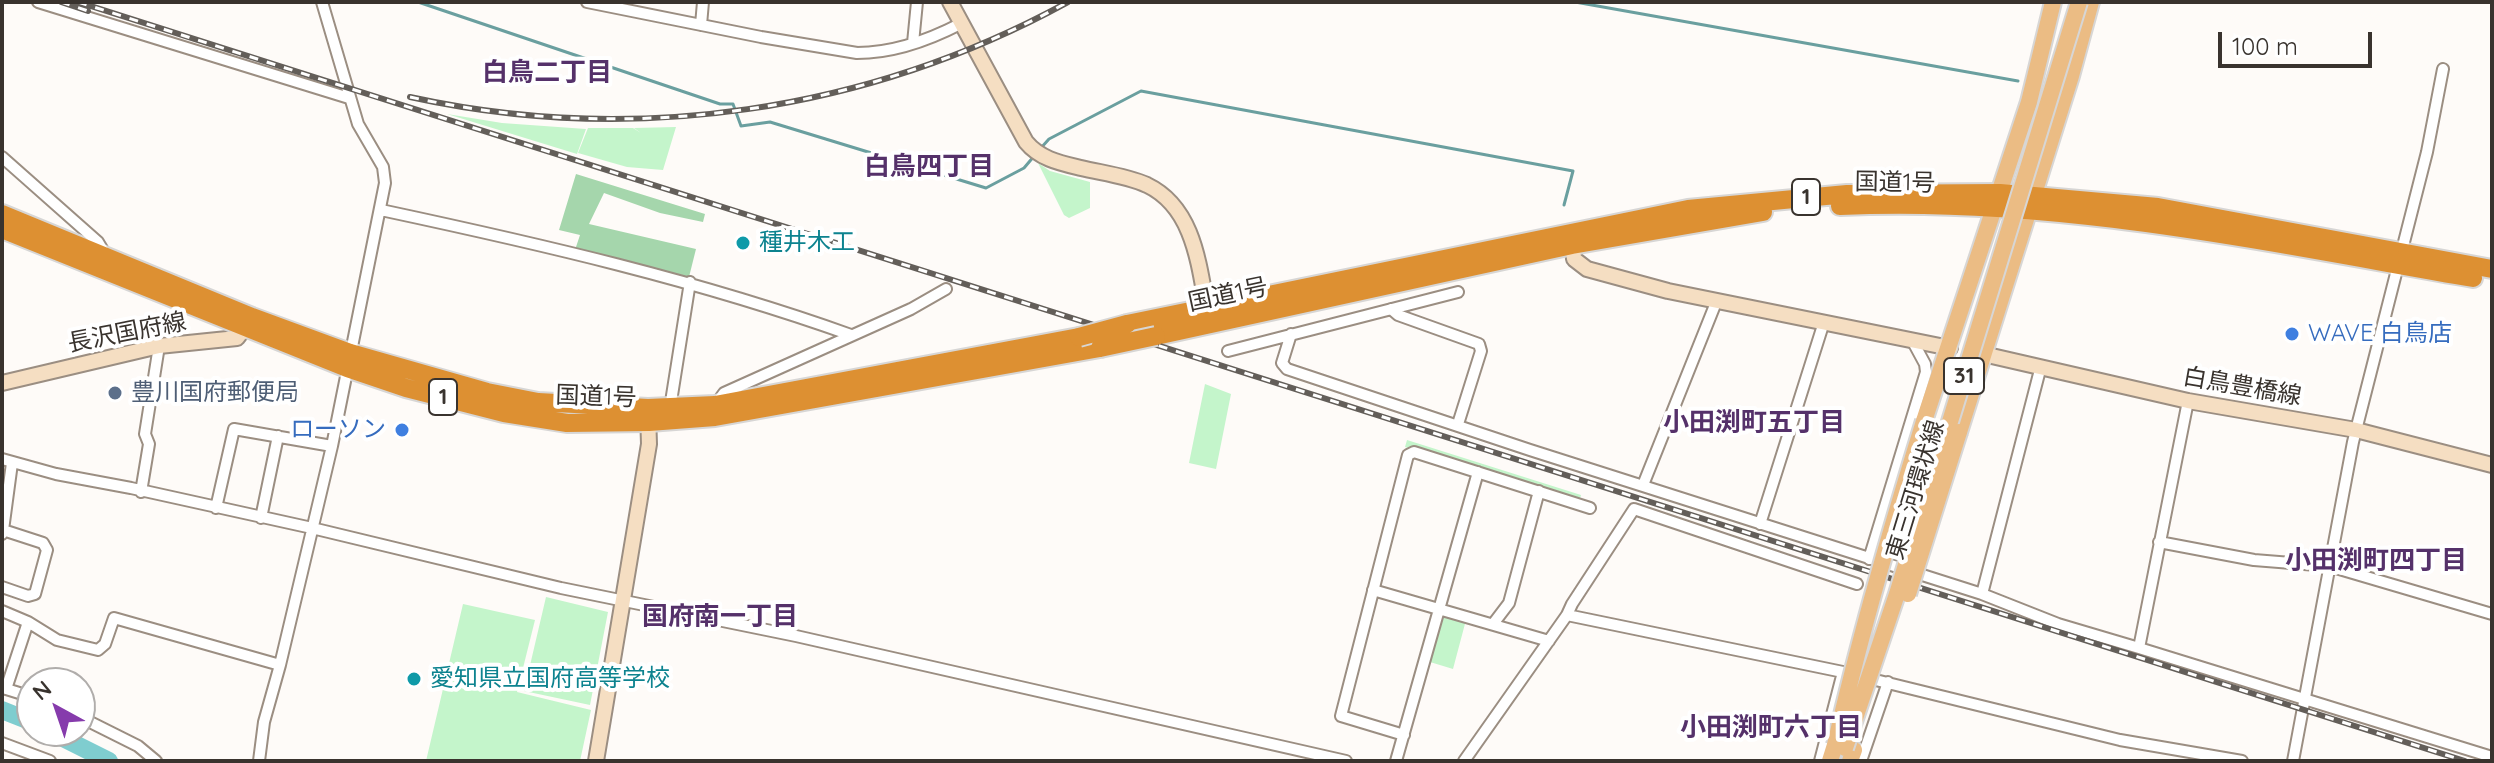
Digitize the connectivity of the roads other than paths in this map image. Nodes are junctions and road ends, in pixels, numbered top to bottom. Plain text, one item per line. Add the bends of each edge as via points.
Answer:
1 (38, 2) edge
2 (322, 2) edge
3 (587, 2) edge
4 (703, 2) edge
5 (917, 2) edge
6 (950, 2) edge
7 (2053, 2) edge
8 (2079, 2) edge
9 (2091, 2) edge
10 (960, 24) junction
11 (701, 25) junction
12 (913, 43) junction
13 (2443, 69) dead end
14 (349, 98) junction
15 (2, 157) edge
16 (1997, 200) junction
17 (2030, 202) junction
18 (381, 210) junction
19 (2, 214) edge
20 (2, 229) edge
21 (1572, 238) junction
22 (108, 258) junction
23 (2401, 259) junction
24 (2492, 269) edge
25 (2492, 281) edge
26 (690, 282) junction
27 (946, 289) dead end
28 (1458, 292) dead end
29 (1717, 300) junction
30 (1391, 309) junction
31 (1208, 315) junction
32 (1824, 322) junction
33 (249, 323) junction
34 (1291, 334) junction
35 (851, 335) junction
36 (1912, 340) junction
37 (159, 346) junction
38 (1950, 348) junction
39 (1228, 351) dead end
40 (1983, 354) junction
41 (348, 360) junction
42 (2041, 366) junction
43 (2, 383) edge
44 (2188, 401) junction
45 (715, 405) junction
46 (670, 408) junction
47 (648, 415) junction
48 (1458, 424) junction
49 (2356, 430) junction
50 (278, 436) junction
51 (332, 446) junction
52 (7, 461) edge
53 (2492, 465) edge
54 (1478, 472) junction
55 (1643, 485) junction
56 (1539, 491) junction
57 (141, 492) junction
58 (216, 508) junction
59 (1590, 508) dead end
60 (261, 518) junction
61 (1760, 524) junction
62 (312, 528) junction
63 (3, 532) edge
64 (2159, 542) junction
65 (1869, 559) junction
66 (2329, 566) junction
67 (1857, 584) dead end
68 (2, 587) edge
69 (1373, 590) junction
70 (1982, 594) junction
71 (622, 600) junction
72 (1439, 609) junction
73 (2, 611) edge
74 (2492, 614) edge
75 (1567, 615) junction
76 (28, 622) junction
77 (1493, 624) junction
78 (1549, 641) junction
79 (2139, 648) junction
80 (280, 665) junction
81 (1843, 672) junction
82 (1888, 682) junction
83 (4, 688) edge
84 (2305, 698) junction
85 (96, 725) edge
86 (1404, 735) junction
87 (2, 743) edge
88 (1845, 755) edge
89 (2492, 757) edge
90 (50, 761) edge
91 (156, 761) edge
92 (259, 761) edge
93 (596, 761) edge
94 (1346, 761) edge
95 (1396, 761) edge
96 (1464, 761) edge
97 (1820, 761) edge
98 (2242, 761) edge
99 (2293, 761) edge

1 - 14 street
2 - 14 street
3 - 11 street
4 - 11 street
5 - 12 street
6 - 10 main road
7 - 16 main road, 東三河環状線 / 31 via 2029,102
8 - 88 main road, 東三河環状線 / 31, bridge
9 - 17 main road, 東三河環状線 / 31
10 - 12 street
10 - 31 main road via 1033,151 1138,182 1175,206 1190,234
11 - 12 street via 857,53
13 - 23 street
14 - 18 street via 383,167
15 - 22 street via 98,242
16 - 17 highway, 国道1号 / 1
16 - 21 highway, 国道1号 / 1 via 1847,194 1768,200 1688,209
16 - 38 main road, 東三河環状線 / 31
17 - 23 highway, 国道1号 / 1 via 2158,207
17 - 40 main road, 東三河環状線 / 31
18 - 26 street
18 - 41 street
19 - 22 highway, 国道1号 / 1
20 - 33 highway, 国道1号 / 1
21 - 29 main road via 1574,259 1587,269
21 - 31 highway, 国道1号 / 1
22 - 33 highway, 国道1号 / 1
23 - 24 highway, 国道1号 / 1
23 - 25 highway, 国道1号 / 1
23 - 49 street
26 - 35 street
26 - 46 street
27 - 35 street
28 - 30 street
29 - 32 main road
29 - 55 street
30 - 34 street
30 - 48 street via 1479,344
31 - 45 highway, 国道1号 / 1, bridge via 1127,324
31 - 47 highway, 国道1号 / 1, bridge via 1156,336 1100,348 759,411
32 - 36 main road
32 - 61 street
33 - 37 main road, 長沢国府線 via 237,338
33 - 41 highway, 国道1号 / 1
34 - 39 street
34 - 48 street via 1282,363 1287,369
35 - 45 street via 724,393
36 - 38 main road
36 - 65 street via 1926,372
37 - 43 main road, 長沢国府線
37 - 57 street
38 - 88 main road, 東三河環状線 / 31, bridge via 1883,553
40 - 42 main road, 白鳥豊橋線
40 - 88 main road, 東三河環状線 / 31, bridge via 1918,566
41 - 47 highway, 国道1号 / 1 via 538,402
41 - 51 street
42 - 44 main road, 白鳥豊橋線
42 - 70 street
44 - 49 main road, 白鳥豊橋線
44 - 64 street
45 - 46 highway, 国道1号 / 1
46 - 47 highway, 国道1号 / 1
47 - 71 main road via 649,444
48 - 55 street
49 - 53 main road, 白鳥豊橋線
49 - 66 street
50 - 51 street
50 - 58 street via 234,429
50 - 60 street
51 - 62 street
52 - 57 street
52 - 63 street
54 - 56 street
54 - 69 street via 1414,452 1408,455
54 - 72 street
55 - 61 street
56 - 59 street
56 - 77 street via 1509,603
57 - 58 street
58 - 60 street
60 - 62 street
61 - 65 street
62 - 71 street
62 - 80 street
63 - 68 street via 43,543 47,550 35,594
64 - 66 street via 2254,560
64 - 79 street
65 - 70 street
66 - 74 street
66 - 84 street
67 - 75 street via 1634,509
69 - 72 street
69 - 86 street via 1341,716
70 - 79 street
71 - 93 main road
71 - 94 street
72 - 77 street
72 - 86 street
73 - 76 street
75 - 78 street
75 - 81 street
76 - 80 street via 57,640 98,650 114,618
76 - 83 street
77 - 78 street
78 - 96 street
79 - 84 street
80 - 92 street
81 - 82 street
81 - 97 street
82 - 88 street
82 - 98 street via 2120,740
84 - 89 street
84 - 99 street
85 - 91 street
86 - 95 street
87 - 90 street

